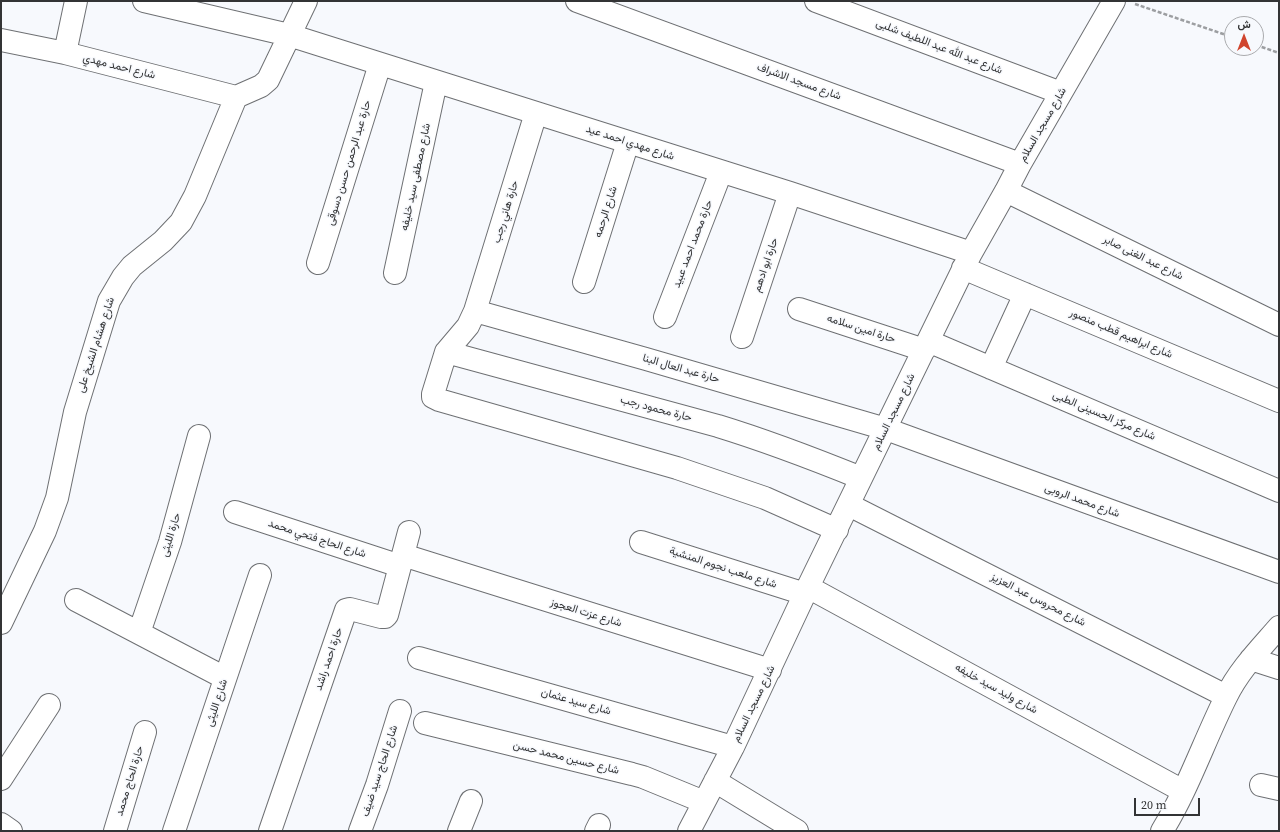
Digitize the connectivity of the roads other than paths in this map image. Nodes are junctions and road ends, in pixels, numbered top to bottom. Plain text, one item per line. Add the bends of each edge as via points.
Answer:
1 (76, 1) edge
2 (144, 1) edge
3 (306, 1) edge
4 (577, 1) edge
5 (816, 1) edge
6 (1124, 2) edge
7 (289, 35) junction
8 (1, 40) edge
9 (65, 53) junction
10 (380, 64) junction
11 (436, 82) junction
12 (1061, 93) junction
13 (236, 96) junction
14 (536, 113) junction
15 (628, 142) junction
16 (1020, 164) junction
17 (721, 172) junction
18 (1006, 191) junction
19 (790, 193) junction
20 (967, 261) junction
21 (318, 263) dead end
22 (395, 273) dead end
23 (584, 282) dead end
24 (1025, 294) junction
25 (799, 309) dead end
26 (475, 310) junction
27 (665, 318) dead end
28 (1279, 325) edge
29 (742, 337) dead end
30 (926, 345) junction
31 (446, 352) junction
32 (991, 368) junction
33 (1279, 400) edge
34 (886, 429) junction
35 (199, 436) dead end
36 (861, 478) junction
37 (1279, 491) edge
38 (849, 505) junction
39 (235, 512) dead end
40 (837, 530) junction
41 (409, 532) dead end
42 (641, 542) dead end
43 (401, 560) junction
44 (1279, 572) edge
45 (260, 575) dead end
46 (10, 583) edge
47 (807, 591) junction
48 (76, 600) dead end
49 (1, 623) edge
50 (1279, 626) edge
51 (139, 633) junction
52 (419, 658) dead end
53 (1251, 660) junction
54 (1279, 668) edge
55 (770, 670) junction
56 (225, 678) junction
57 (1226, 696) junction
58 (49, 705) dead end
59 (400, 711) dead end
60 (425, 723) dead end
61 (145, 732) dead end
62 (734, 747) junction
63 (1, 779) edge
64 (715, 781) junction
65 (1183, 791) junction
66 (471, 801) dead end
67 (704, 802) junction
68 (1, 824) edge
69 (11, 831) edge
70 (115, 831) edge
71 (174, 831) edge
72 (270, 831) edge
73 (360, 831) edge
74 (459, 831) edge
75 (689, 831) edge
76 (797, 831) edge
77 (1162, 831) edge

1 - 9 street
2 - 7 street, شارع مهدي احمد عيد
3 - 7 street
4 - 16 street, شارع مسجد الاشراف
5 - 12 street, شارع عبد الله عبد اللطيف شلبى
6 - 12 street, شارع مسجد السلام
7 - 10 street, شارع مهدي احمد عيد
7 - 13 street via 265,83
8 - 9 street, شارع احمد مهدي
9 - 13 street, شارع احمد مهدي
10 - 11 street, شارع مهدي احمد عيد
10 - 21 street, حارة عبد الرحمن حسن دسوقى
11 - 14 street, شارع مهدي احمد عيد
11 - 22 street, شارع مصطفى سيد خليفه
12 - 16 street, شارع مسجد السلام
13 - 46 street, شارع هشام الشيخ على via 195,196 181,222 163,241 132,266 110,301 74,412 57,498 45,531
14 - 15 street, شارع مهدي احمد عيد
14 - 26 street, حارة هاني رجب
15 - 17 street, شارع مهدي احمد عيد
15 - 23 street, شارع الرحمه
16 - 18 street, شارع مسجد السلام
17 - 19 street, شارع مهدي احمد عيد
17 - 27 street, حارة محمد احمد عبيد
18 - 20 street, شارع مسجد السلام
18 - 28 street, شارع عبد الغنى صابر
19 - 20 street, شارع مهدي احمد عيد
19 - 29 street, حارة ابو ادهم
20 - 24 street, شارع ابراهيم قطب منصور
20 - 30 street, شارع مسجد السلام
24 - 32 street
24 - 33 street, شارع ابراهيم قطب منصور
25 - 30 street, حارة امين سلامه
26 - 31 street, حارة هاني رجب via 468,326
26 - 34 street, حارة عبد العال البنا
30 - 32 street, شارع مركز الحسينى الطبى
30 - 34 street, شارع مسجد السلام
31 - 36 street, حارة محمود رجب via 757,437
31 - 40 street via 433,394 435,399 677,468 765,498
32 - 37 street, شارع مركز الحسينى الطبى
34 - 36 street, شارع مسجد السلام
34 - 44 street, شارع محمد الروبى
35 - 51 street, حارة الليثى via 170,542
36 - 38 street, شارع مسجد السلام
38 - 40 street, شارع مسجد السلام
38 - 57 street, شارع محروس عبد العزيز
39 - 43 street, شارع الحاج فتحي محمد
40 - 47 street, شارع مسجد السلام
41 - 43 street, حارة احمد راشد
42 - 47 street, شارع ملعب نجوم المنشية
43 - 55 street, شارع عزت العجوز
43 - 72 street, حارة احمد راشد via 385,617 346,610
45 - 56 street, شارع الليثى
46 - 49 street, شارع هشام الشيخ على
47 - 55 street, شارع مسجد السلام
47 - 65 street, شارع وليد سيد خليفه
48 - 51 street
50 - 53 street
51 - 56 street
52 - 62 street, شارع سيد عثمان
53 - 54 street
53 - 57 street
55 - 62 street, شارع مسجد السلام
56 - 71 street, شارع الليثى
57 - 65 street
58 - 63 street
59 - 73 street, شارع الحاج سيد ضيف
60 - 67 street, شارع حسين محمد حسن via 643,777
61 - 70 street, حارة الحاج محمد
62 - 64 street, شارع مسجد السلام
64 - 67 street, شارع مسجد السلام
64 - 76 street
65 - 77 street
66 - 74 street
67 - 75 street, شارع مسجد السلام
68 - 69 street

